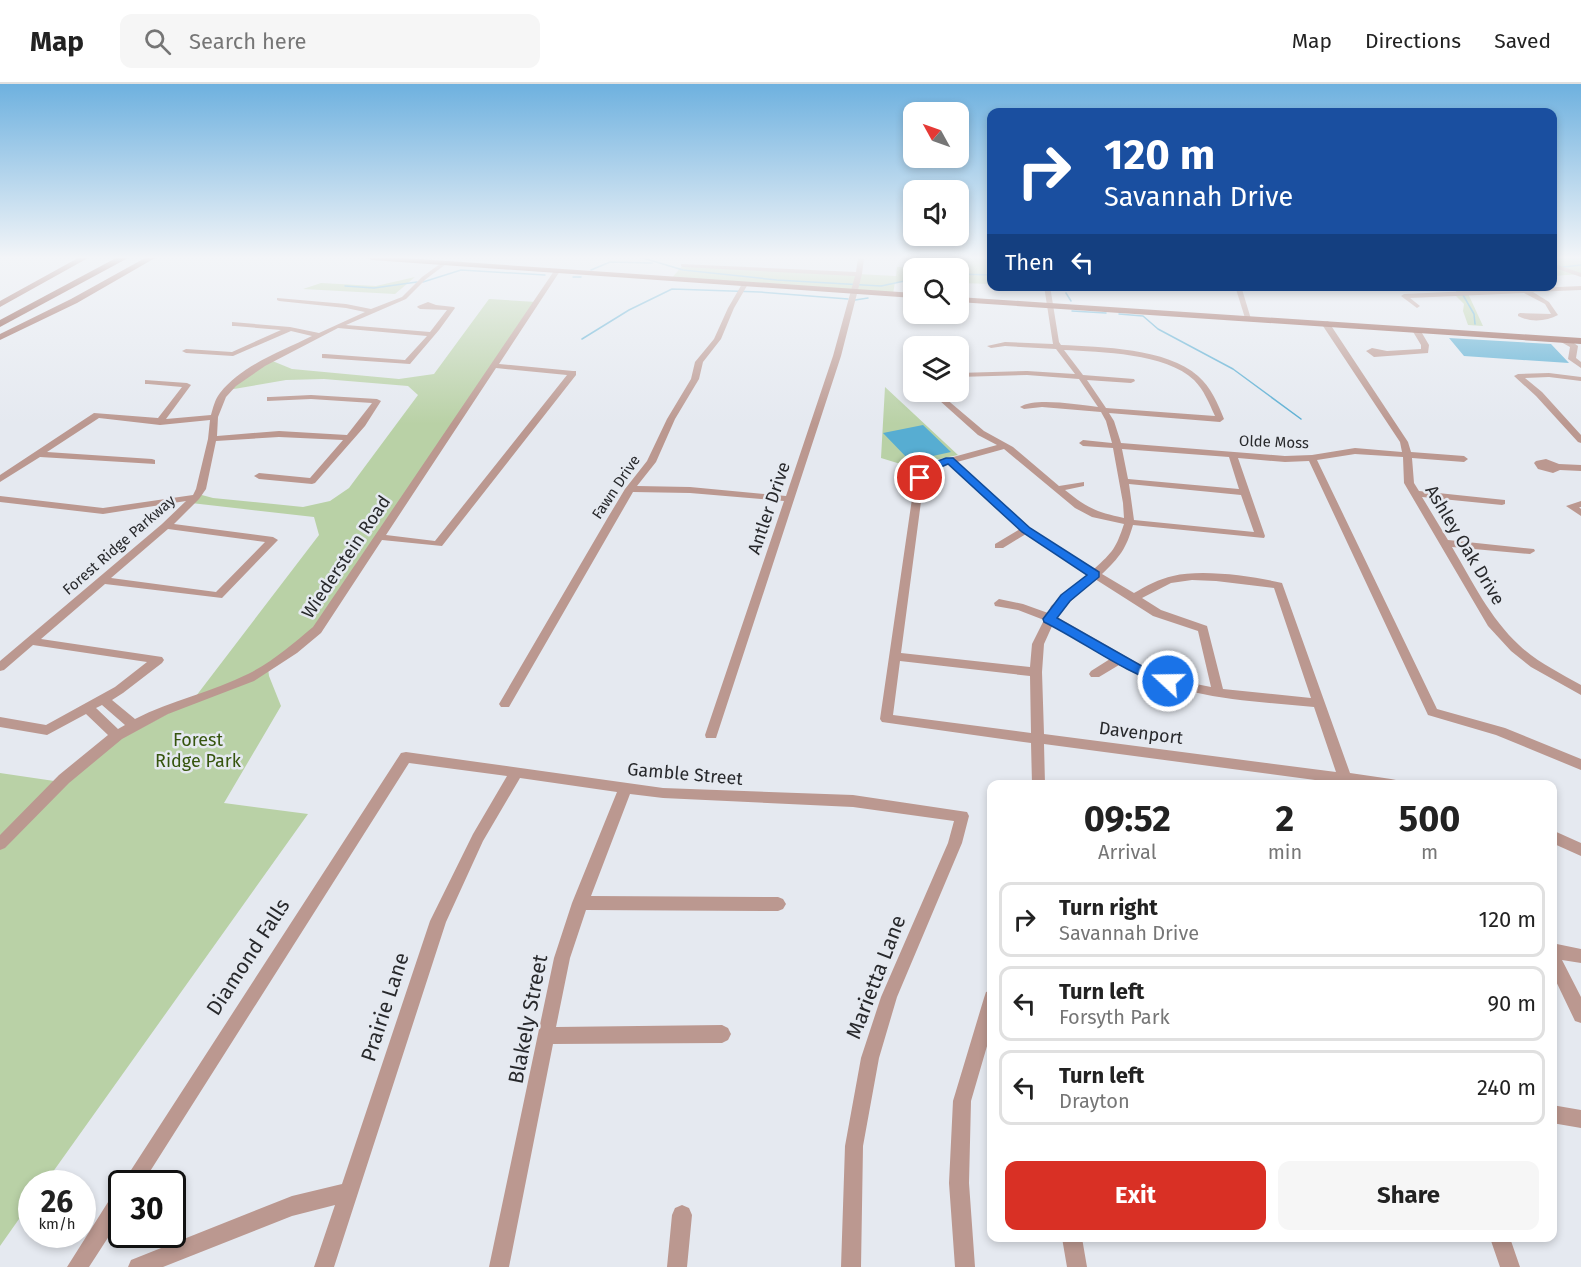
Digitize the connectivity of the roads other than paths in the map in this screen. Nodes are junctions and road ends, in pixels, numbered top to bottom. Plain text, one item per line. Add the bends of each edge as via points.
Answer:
1 (21, 313) edge
2 (34, 313) edge
3 (47, 313) edge
4 (365, 313) edge
5 (449, 313) edge
6 (529, 313) edge
7 (730, 313) edge
8 (848, 313) edge
9 (1051, 313) edge
10 (1176, 313) edge
11 (1247, 313) edge
12 (1554, 313) edge
13 (1546, 317) dead end
14 (1249, 318) junction
15 (1325, 323) junction
16 (0, 324) edge
17 (235, 324) dead end
18 (337, 326) junction
19 (290, 329) junction
20 (1416, 330) junction
21 (430, 334) junction
22 (0, 335) edge
23 (320, 335) junction
24 (1564, 340) junction
25 (1580, 342) edge
26 (991, 346) dead end
27 (1060, 348) junction
28 (186, 351) dead end
29 (1386, 353) dead end
30 (325, 356) dead end
31 (1579, 359) edge
32 (494, 366) junction
33 (969, 375) edge
34 (1082, 378) junction
35 (1581, 378) edge
36 (1131, 381) dead end
37 (148, 382) dead end
38 (270, 399) dead end
39 (945, 402) edge
40 (1024, 407) dead end
41 (1104, 410) junction
42 (214, 417) junction
43 (160, 422) junction
44 (349, 438) junction
45 (212, 439) junction
46 (1581, 440) edge
47 (1083, 442) dead end
48 (1117, 445) junction
49 (1005, 446) junction
50 (39, 454) junction
51 (1232, 454) junction
52 (1407, 454) junction
53 (1312, 458) junction
54 (1464, 459) dead end
55 (950, 460) junction
56 (152, 462) dead end
57 (1557, 467) dead end
58 (1581, 468) edge
59 (259, 476) dead end
60 (0, 479) edge
61 (1124, 481) junction
62 (1081, 484) dead end
63 (630, 489) junction
64 (1057, 489) junction
65 (1244, 492) junction
66 (1416, 494) junction
67 (196, 497) junction
68 (0, 499) edge
69 (788, 499) junction
70 (1502, 502) dead end
71 (1581, 504) edge
72 (1581, 513) edge
73 (1129, 522) junction
74 (166, 526) junction
75 (1026, 530) junction
76 (381, 537) junction
77 (1444, 543) junction
78 (999, 546) dead end
79 (1530, 551) dead end
80 (1095, 575) junction
81 (102, 580) junction
82 (1134, 598) junction
83 (999, 603) dead end
84 (1049, 619) junction
85 (31, 641) junction
86 (896, 656) junction
87 (1119, 659) junction
88 (0, 667) edge
89 (1036, 672) junction
90 (1095, 674) dead end
91 (1581, 691) edge
92 (1218, 692) junction
93 (103, 699) junction
94 (1320, 703) junction
95 (505, 704) dead end
96 (88, 708) junction
97 (119, 713) junction
98 (0, 722) edge
99 (104, 722) junction
100 (134, 724) junction
101 (711, 735) dead end
102 (117, 736) junction
103 (1037, 739) junction
104 (406, 758) joint
105 (1581, 765) edge
106 (517, 772) junction
107 (1345, 779) junction
108 (1038, 780) edge
109 (1354, 780) edge
110 (625, 788) junction
111 (962, 816) joint
112 (1557, 838) edge
113 (0, 844) edge
114 (1581, 850) edge
115 (580, 903) junction
116 (777, 904) dead end
117 (1557, 951) edge
118 (1581, 956) edge
119 (1557, 965) edge
120 (1581, 1015) edge
121 (987, 1018) edge
122 (722, 1034) dead end
123 (547, 1036) junction
124 (1557, 1115) edge
125 (1581, 1119) edge
126 (140, 1170) edge
127 (348, 1192) junction
128 (682, 1215) dead end
129 (108, 1219) edge
130 (1073, 1242) edge
131 (1501, 1242) edge
132 (77, 1267) edge
133 (138, 1267) edge
134 (324, 1267) edge
135 (499, 1267) edge
136 (677, 1267) edge
137 (851, 1267) edge
138 (965, 1267) edge
139 (1077, 1267) edge
140 (1510, 1267) edge

1 - 16 highway
2 - 22 highway
3 - 22 main road
4 - 18 street, Forest Ridge Parkway
5 - 21 street via 441,327
6 - 32 street, Wiederstein Road
7 - 63 street, Fawn Drive via 699,362 695,379 651,462
8 - 69 street, Antler Drive
9 - 27 street via 1053,335
10 - 14 main road
11 - 14 street
12 - 13 street
14 - 15 main road
15 - 20 main road
15 - 52 street, Ashley Oak Drive via 1404,442
17 - 19 street
18 - 21 street
18 - 23 street, Forest Ridge Parkway
19 - 23 street
19 - 28 street via 233,354
20 - 24 main road
20 - 29 street via 1425,351
21 - 30 street via 407,362
23 - 42 street, Forest Ridge Parkway via 243,375 222,396
24 - 25 main road
24 - 31 street via 1574,346
26 - 27 street
27 - 34 street
27 - 41 street via 1134,354 1181,368 1203,385 1220,419
32 - 76 street, Wiederstein Road
32 - 76 street via 573,373 438,544
33 - 34 street via 1028,373
34 - 36 street
34 - 41 street
35 - 46 street via 1518,376
37 - 43 street via 187,385
38 - 44 street via 377,401
39 - 49 street via 981,433
40 - 41 street
41 - 48 street
42 - 43 street
42 - 45 street, Forest Ridge Parkway
43 - 50 street via 97,415
44 - 45 street via 279,434
44 - 59 street via 312,480
45 - 67 street, Forest Ridge Parkway
47 - 48 street, Olde Moss
48 - 51 street, Olde Moss
48 - 61 street
49 - 55 street
49 - 64 street
50 - 56 street
50 - 60 street
51 - 53 street, Olde Moss
51 - 65 street
52 - 53 street, Olde Moss via 1355,451
52 - 54 street, Olde Moss
52 - 66 street, Ashley Oak Drive via 1409,483
53 - 105 street via 1432,712 1500,731
55 - 75 street
55 - 86 street via 930,468 920,478
57 - 58 street
61 - 65 street
61 - 73 street
62 - 64 street
63 - 69 street
63 - 95 street, Fawn Drive
64 - 73 street via 1095,515
65 - 73 street via 1260,536
66 - 70 street
66 - 77 street, Ashley Oak Drive
67 - 68 street via 103,511
67 - 74 street, Forest Ridge Parkway
69 - 101 street, Antler Drive
71 - 72 street via 1571,506
73 - 80 street via 1122,546
74 - 81 street, Forest Ridge Parkway
74 - 81 street via 273,540 218,596
75 - 78 street
75 - 80 street
76 - 100 street, Wiederstein Road via 326,619 300,645 253,676
77 - 79 street
77 - 91 street, Ashley Oak Drive via 1492,623 1515,648 1546,672
80 - 82 street
80 - 84 street via 1065,598
81 - 85 street, Forest Ridge Parkway
82 - 92 street via 1169,618 1203,629
82 - 94 street via 1180,578 1278,585
83 - 84 street
84 - 87 street
84 - 89 street via 1038,644
85 - 88 street, Forest Ridge Parkway
85 - 93 street via 158,660
86 - 89 street
86 - 103 street, Davenport via 886,719
87 - 90 street
87 - 92 street via 1168,681
89 - 103 street
92 - 94 street
93 - 96 street
93 - 97 street
94 - 107 street
96 - 98 street via 47,730
96 - 99 street
97 - 99 street
97 - 100 street
99 - 102 street
100 - 102 street, Wiederstein Road
102 - 113 street, Wiederstein Road via 66,777
103 - 107 street, Davenport
103 - 108 street
104 - 106 street, Gamble Street
104 - 126 street, Diamond Falls
106 - 110 street, Gamble Street
106 - 127 street, Prairie Lane via 478,838 438,921
107 - 109 street, Davenport
110 - 111 street, Gamble Street via 712,796 853,801
110 - 115 street, Blakely Street
111 - 137 street, Marietta Lane via 879,1022 870,1058 854,1146
112 - 114 street
115 - 116 street
115 - 123 street, Blakely Street via 562,958
117 - 118 street
119 - 120 street
121 - 138 street via 962,1101 959,1183
122 - 123 street
123 - 135 street, Blakely Street
124 - 125 street
127 - 133 street via 292,1206
127 - 134 street, Prairie Lane
128 - 136 street
129 - 132 street
130 - 139 street
131 - 140 street

